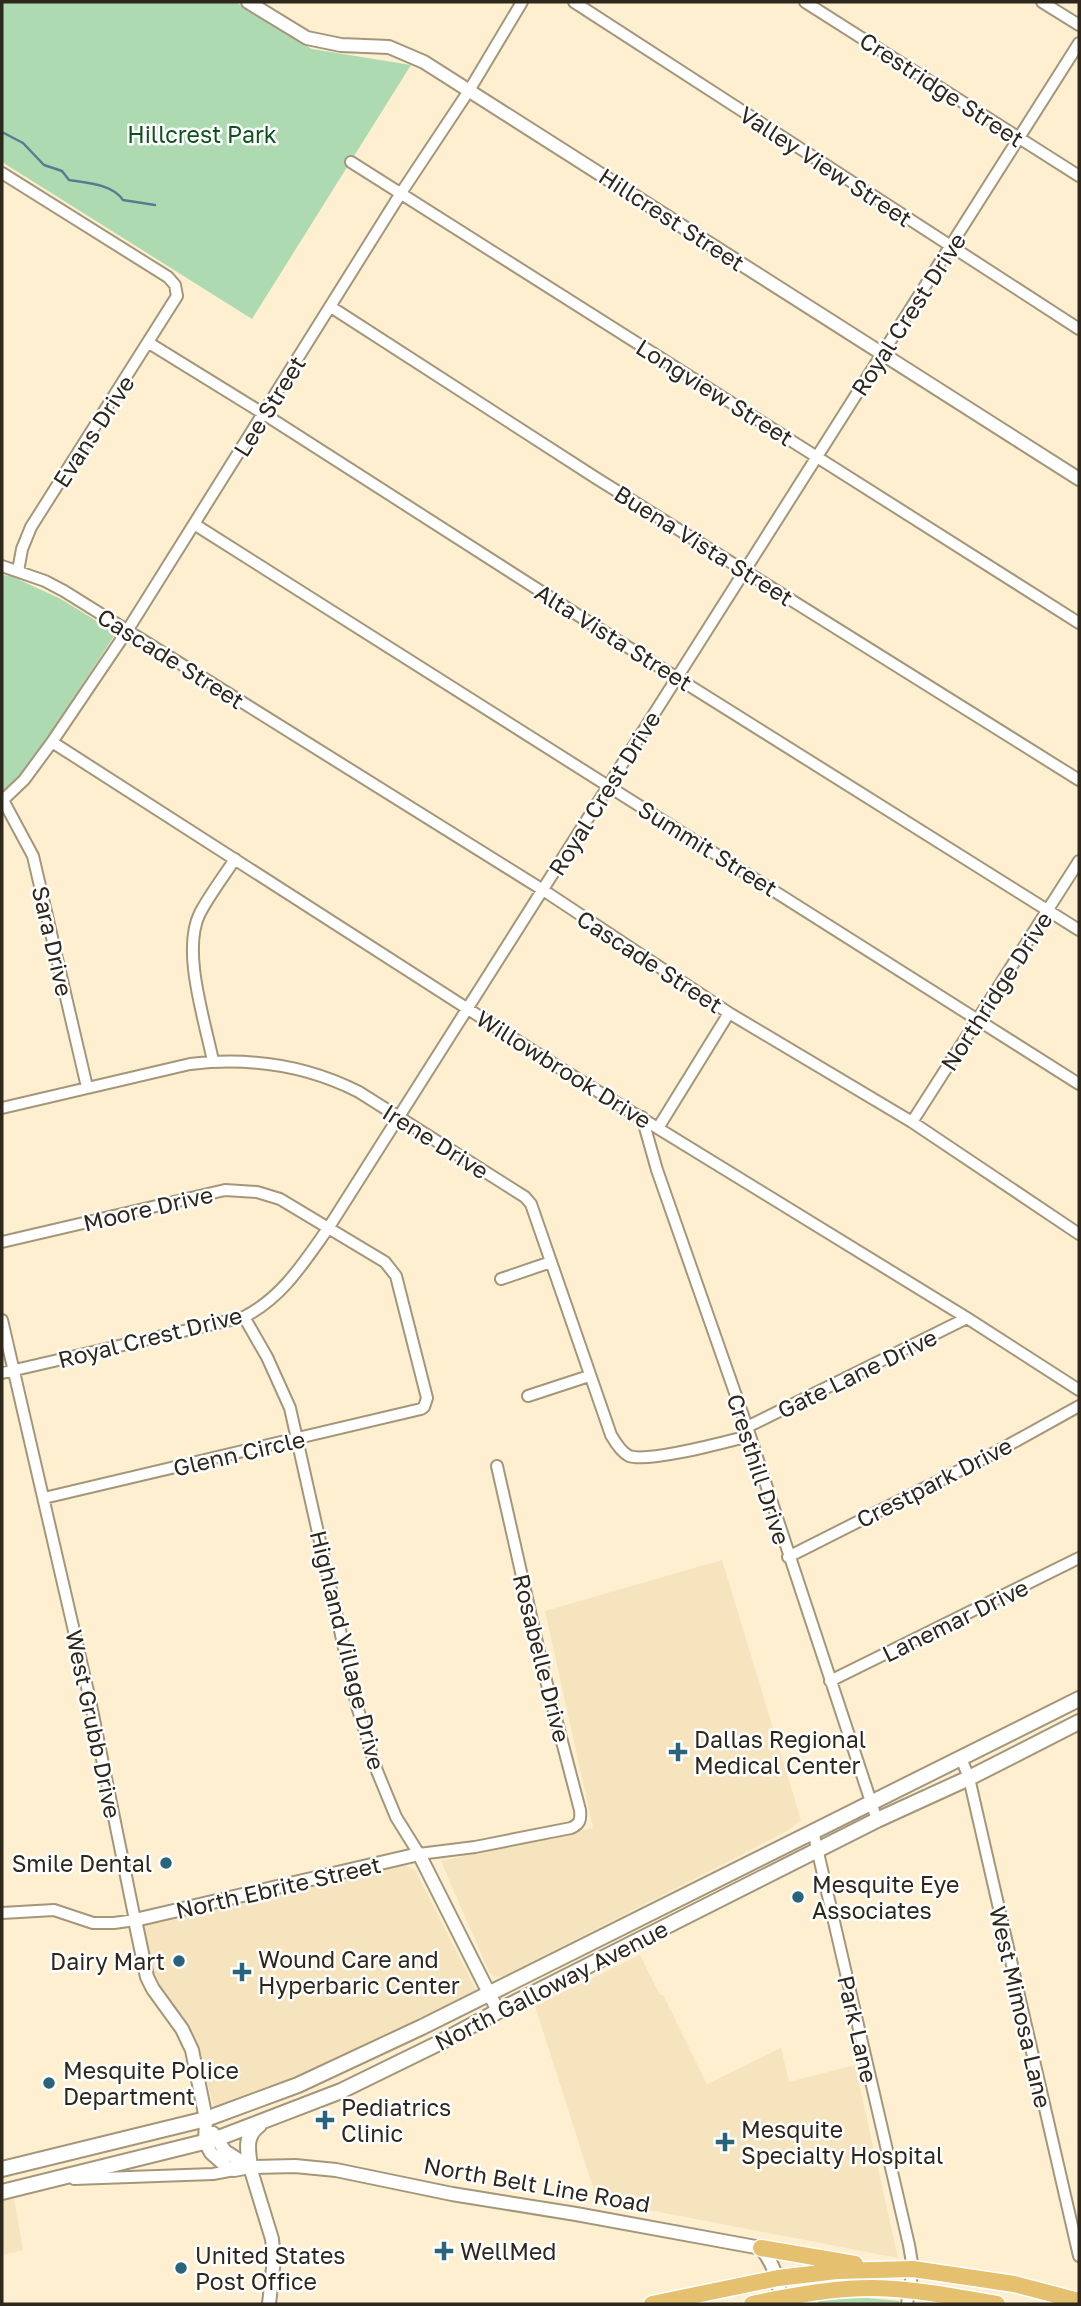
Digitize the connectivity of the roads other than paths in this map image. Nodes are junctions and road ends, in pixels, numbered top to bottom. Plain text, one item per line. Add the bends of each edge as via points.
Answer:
1 (248, 2) edge
2 (522, 2) edge
3 (574, 2) edge
4 (806, 2) edge
5 (1042, 2) edge
6 (1079, 25) edge
7 (1079, 43) edge
8 (470, 89) junction
9 (1019, 138) junction
10 (351, 162) dead end
11 (2, 173) edge
12 (1079, 176) edge
13 (401, 193) junction
14 (951, 247) junction
15 (331, 307) junction
16 (1079, 329) edge
17 (149, 343) junction
18 (882, 354) junction
19 (264, 414) junction
20 (817, 456) junction
21 (1079, 479) edge
22 (194, 524) junction
23 (2, 566) edge
24 (746, 569) junction
25 (18, 571) junction
26 (1079, 624) edge
27 (127, 632) junction
28 (678, 677) junction
29 (52, 743) junction
30 (1079, 780) edge
31 (608, 786) junction
32 (2, 800) edge
33 (235, 859) junction
34 (1079, 861) edge
35 (542, 890) junction
36 (1048, 910) junction
37 (1079, 930) edge
38 (467, 1008) junction
39 (729, 1013) junction
40 (979, 1020) junction
41 (213, 1061) junction
42 (1079, 1084) edge
43 (87, 1087) junction
44 (2, 1108) edge
45 (398, 1117) junction
46 (642, 1117) junction
47 (912, 1122) junction
48 (658, 1128) junction
49 (329, 1227) junction
50 (1079, 1234) edge
51 (2, 1242) edge
52 (551, 1262) junction
53 (500, 1279) dead end
54 (244, 1317) junction
55 (968, 1318) junction
56 (2, 1320) edge
57 (8, 1372) edge
58 (589, 1376) junction
59 (1079, 1390) edge
60 (528, 1396) dead end
61 (426, 1398) joint
62 (1079, 1406) edge
63 (748, 1431) junction
64 (296, 1439) junction
65 (700, 1448) joint
66 (497, 1466) dead end
67 (44, 1498) junction
68 (788, 1556) junction
69 (1079, 1558) edge
70 (830, 1681) junction
71 (1079, 1699) edge
72 (1079, 1722) edge
73 (961, 1758) junction
74 (969, 1778) junction
75 (870, 1802) junction
76 (877, 1820) junction
77 (813, 1830) junction
78 (555, 1831) joint
79 (817, 1851) junction
80 (419, 1854) junction
81 (761, 1857) junction
82 (769, 1875) junction
83 (2, 1913) edge
84 (135, 1920) junction
85 (560, 1958) junction
86 (545, 1987) junction
87 (488, 1994) junction
88 (498, 2011) junction
89 (427, 2025) junction
90 (398, 2064) junction
91 (332, 2070) junction
92 (341, 2091) junction
93 (206, 2119) junction
94 (268, 2119) junction
95 (210, 2140) junction
96 (250, 2167) junction
97 (2, 2169) edge
98 (234, 2170) junction
99 (60, 2179) junction
100 (2, 2192) edge
101 (761, 2248) junction
102 (1079, 2256) edge
103 (885, 2269) junction
104 (912, 2269) junction
105 (778, 2278) junction
106 (908, 2297) edge
107 (781, 2298) junction
108 (1079, 2301) edge
109 (268, 2304) edge
110 (652, 2304) edge
111 (751, 2304) edge
112 (997, 2304) edge

1 - 8 street, Hillcrest Street via 307,38 401,50
2 - 8 street, Lee Street
3 - 14 street, Valley View Street
4 - 9 street, Crestridge Street
5 - 6 street
7 - 9 street, Royal Crest Drive
8 - 13 street, Lee Street
8 - 18 street, Hillcrest Street
9 - 12 street, Crestridge Street
9 - 14 street, Royal Crest Drive
10 - 13 street, Longview Street
11 - 17 street, Evans Drive via 175,285 177,296
13 - 15 street, Lee Street
13 - 20 street, Longview Street
14 - 16 street, Valley View Street
14 - 18 street, Royal Crest Drive
15 - 19 street, Lee Street
15 - 24 street, Buena Vista Street
17 - 19 street, Alta Vista Street
17 - 25 street, Evans Drive via 32,527
18 - 20 street, Royal Crest Drive
18 - 21 street, Hillcrest Street
19 - 22 street, Lee Street
19 - 28 street, Alta Vista Street
20 - 24 street, Royal Crest Drive
20 - 26 street, Longview Street
22 - 27 street, Lee Street
22 - 31 street, Summit Street
23 - 25 street, Cascade Street
24 - 28 street, Royal Crest Drive
24 - 30 street, Buena Vista Street
25 - 27 street, Cascade Street via 64,591
27 - 29 street, Lee Street
27 - 35 street, Cascade Street
28 - 31 street, Royal Crest Drive
28 - 36 street, Alta Vista Street
29 - 32 street, Lee Street
29 - 33 street, Willowbrook Drive
31 - 35 street, Royal Crest Drive
31 - 40 street, Summit Street
32 - 43 street, Sara Drive via 33,856
33 - 38 street, Willowbrook Drive
33 - 41 street via 200,914 192,939
34 - 36 street, Northridge Drive
35 - 38 street, Royal Crest Drive
35 - 39 street, Cascade Street
36 - 37 street, Alta Vista Street
36 - 40 street, Northridge Drive
38 - 45 street, Royal Crest Drive
38 - 46 street, Willowbrook Drive
39 - 47 street, Cascade Street
39 - 48 street
40 - 42 street, Summit Street
40 - 47 street, Northridge Drive
41 - 43 street, Irene Drive
41 - 45 street, Irene Drive via 284,1066 333,1079
43 - 44 street, Irene Drive
45 - 49 street, Royal Crest Drive
45 - 52 street, Irene Drive via 525,1197
46 - 48 street, Willowbrook Drive
46 - 63 street, Cresthill Drive
47 - 50 street, Cascade Street
48 - 55 street, Willowbrook Drive
49 - 51 street, Moore Drive via 280,1199 225,1190
49 - 54 street, Royal Crest Drive via 294,1277 263,1307
49 - 61 street, Moore Drive via 386,1262 396,1276
52 - 53 street
52 - 58 street, Irene Drive
54 - 57 street, Royal Crest Drive
54 - 64 street, Highland Village Drive via 290,1408
55 - 59 street, Willowbrook Drive
55 - 63 street, Gate Lane Drive
56 - 57 street, West Grubb Drive
57 - 67 street, West Grubb Drive
58 - 60 street
58 - 65 street, Irene Drive via 611,1435 629,1456
61 - 64 street, Glenn Circle via 421,1409
62 - 68 street, Crestpark Drive
63 - 65 street, Gate Lane Drive
63 - 68 street, Cresthill Drive
64 - 67 street, Glenn Circle
64 - 80 street, Highland Village Drive via 360,1717 387,1796
66 - 78 street, Rosabelle Drive via 580,1810 577,1826
67 - 84 street, West Grubb Drive
68 - 70 street, Cresthill Drive
69 - 70 street, Lanemar Drive
70 - 75 street, Cresthill Drive
71 - 73 main road, North Galloway Avenue
72 - 74 main road, North Galloway Avenue
73 - 74 street, West Mimosa Lane
73 - 75 main road, North Galloway Avenue
74 - 76 main road, North Galloway Avenue
74 - 102 street, West Mimosa Lane
75 - 76 street, Cresthill Drive
75 - 77 main road, North Galloway Avenue
76 - 79 main road, North Galloway Avenue
77 - 79 street, Park Lane
77 - 81 main road, North Galloway Avenue
78 - 80 street, North Ebrite Street
79 - 82 main road, North Galloway Avenue
79 - 104 street, Park Lane
80 - 84 street, North Ebrite Street
80 - 87 street, Highland Village Drive
81 - 82 main road
81 - 85 main road, North Galloway Avenue
82 - 86 main road, North Galloway Avenue
83 - 84 street, North Ebrite Street via 54,1910 93,1923
84 - 93 street, West Grubb Drive via 147,1977 192,2050
85 - 86 main road via 547,1972
85 - 87 main road, North Galloway Avenue
86 - 88 main road, North Galloway Avenue
87 - 88 street, Highland Village Drive
87 - 89 main road, North Galloway Avenue
88 - 90 main road, North Galloway Avenue
89 - 90 main road via 416,2037 394,2048
89 - 91 main road, North Galloway Avenue
90 - 92 main road, North Galloway Avenue
91 - 92 main road
91 - 93 main road, North Galloway Avenue
92 - 94 main road, North Galloway Avenue
93 - 95 street, West Grubb Drive
93 - 97 main road, North Galloway Avenue
94 - 95 main road, North Galloway Avenue
94 - 96 main road via 251,2130 247,2145
95 - 96 street
95 - 98 street via 219,2162
95 - 99 main road, North Galloway Avenue
96 - 98 street
96 - 101 street, North Belt Line Road via 336,2170
96 - 109 street via 272,2239
98 - 99 street
99 - 100 main road, North Galloway Avenue
101 - 103 main road
101 - 105 street
103 - 104 main road
103 - 105 main road
104 - 106 street, Park Lane
104 - 108 main road via 1014,2284
105 - 107 street
105 - 110 main road
106 - 107 main road via 874,2288
106 - 112 main road
107 - 111 main road

